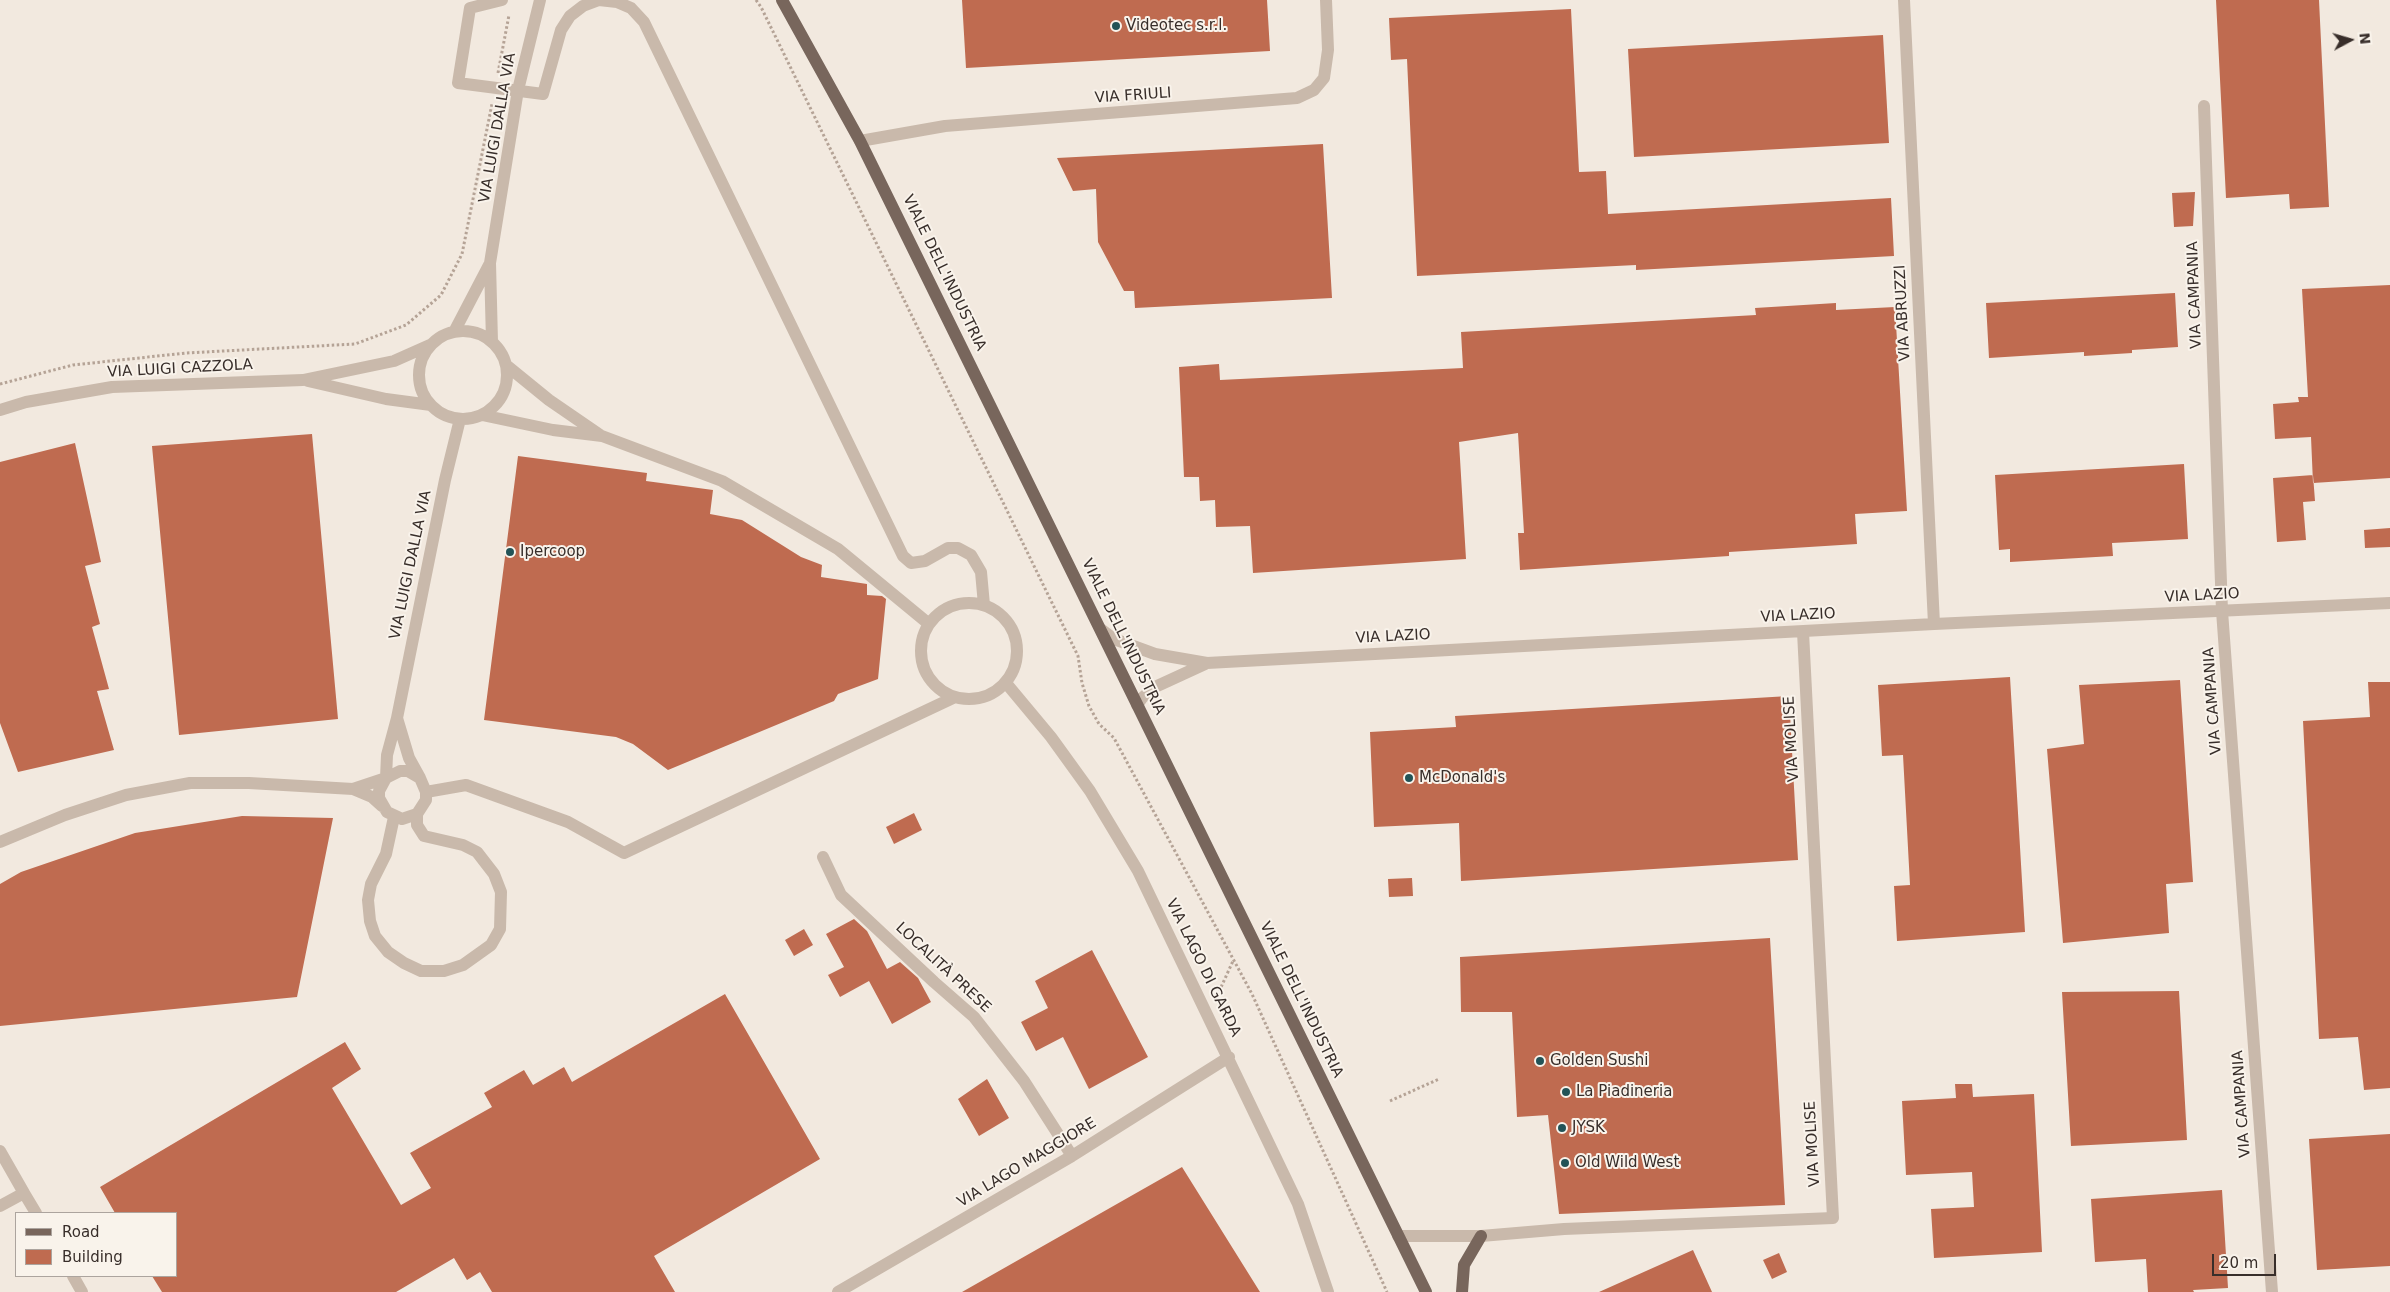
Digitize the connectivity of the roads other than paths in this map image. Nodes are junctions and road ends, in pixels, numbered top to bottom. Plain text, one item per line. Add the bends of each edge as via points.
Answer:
1 (502, 0) edge
2 (782, 0) edge
3 (1326, 0) edge
4 (1904, 0) edge
5 (536, 1) edge
6 (518, 90) junction
7 (2204, 106) dead end
8 (860, 141) junction
9 (490, 263) junction
10 (454, 332) junction
11 (492, 342) junction
12 (430, 345) junction
13 (506, 365) junction
14 (303, 380) junction
15 (431, 406) junction
16 (0, 410) edge
17 (482, 415) junction
18 (460, 420) junction
19 (602, 436) junction
20 (2390, 603) edge
21 (984, 605) junction
22 (2222, 611) junction
23 (929, 624) junction
24 (1934, 624) junction
25 (1102, 630) junction
26 (1803, 632) junction
27 (1207, 663) junction
28 (1006, 683) junction
29 (955, 697) junction
30 (1138, 705) junction
31 (397, 718) junction
32 (386, 778) junction
33 (420, 778) junction
34 (353, 789) junction
35 (426, 792) junction
36 (382, 806) junction
37 (417, 814) junction
38 (394, 817) junction
39 (0, 842) edge
40 (823, 857) dead end
41 (1229, 1057) junction
42 (0, 1151) edge
43 (1072, 1156) junction
44 (24, 1193) junction
45 (0, 1206) edge
46 (35, 1212) edge
47 (1398, 1236) junction
48 (1481, 1236) junction
49 (73, 1277) edge
50 (82, 1292) edge
51 (838, 1292) edge
52 (1328, 1292) edge
53 (1426, 1292) edge
54 (1462, 1292) edge
55 (2272, 1292) edge

1 - 6 street via 470,8 458,83
2 - 8 main road, VIALE DELL'INDUSTRIA
3 - 8 street, VIA FRIULI via 1328,50 1324,78 1314,90 1297,98 945,126
4 - 24 street, VIA ABRUZZI
5 - 6 street, VIA LUIGI DALLA VIA
6 - 9 street, VIA LUIGI DALLA VIA
6 - 21 street via 544,94 561,30 570,16 583,6 599,0 632,8 644,22 903,556 911,563 925,561 948,548 958,548 971,555 981,572
7 - 22 street, VIA CAMPANIA
8 - 25 main road, VIALE DELL'INDUSTRIA
9 - 10 street, VIA LUIGI DALLA VIA
9 - 11 street, VIA LUIGI DALLA VIA
10 - 11 street via 468,331
10 - 12 street
11 - 13 street
12 - 14 street, VIA LUIGI CAZZOLA via 394,361
12 - 15 street via 419,369 419,382
13 - 17 street via 505,388 492,408
13 - 19 street via 549,400
14 - 15 street, VIA LUIGI CAZZOLA
14 - 16 street, VIA LUIGI CAZZOLA via 112,387 26,402
15 - 18 street
17 - 18 street
17 - 19 street via 553,430
18 - 31 street, VIA LUIGI DALLA VIA
19 - 23 street via 722,481 838,550
20 - 22 street, VIA LAZIO
21 - 23 street via 954,605
21 - 28 street via 998,612 1009,624 1015,638 1015,662
22 - 24 street, VIA LAZIO
22 - 55 street, VIA CAMPANIA
23 - 29 street via 923,637 923,666 940,690
24 - 26 street, VIA LAZIO
25 - 27 street via 1114,639 1155,654
25 - 30 main road, VIALE DELL'INDUSTRIA
26 - 27 street, VIA LAZIO
26 - 48 street, VIA MOLISE via 1833,1218 1564,1229
27 - 30 street via 1155,687
28 - 29 street via 982,698 968,700
28 - 41 street, VIA LAGO DI GARDA via 1090,791 1138,871
29 - 35 street via 624,853 568,822 466,785
30 - 47 main road, VIALE DELL'INDUSTRIA
31 - 32 street, VIA LUIGI DALLA VIA via 387,755
31 - 33 street via 409,758
32 - 33 street via 408,771
32 - 34 street
32 - 36 street via 380,791
33 - 35 street
34 - 36 street via 372,797
34 - 39 street via 249,782 190,784 126,795 65,815
35 - 37 street via 423,808
36 - 38 street
37 - 38 street
37 - 38 street via 417,825 424,836 463,845 477,852 494,874 501,892 500,929 490,945 463,965 444,971 422,971 404,963 388,952 375,936 370,921 368,900 371,884 386,854
40 - 43 street, LOCALITÀ PRESE via 841,895 974,1017 1024,1081
41 - 43 street, VIA LAGO MAGGIORE
41 - 52 street, VIA LAGO DI GARDA via 1298,1204
42 - 44 street
43 - 51 street, VIA LAGO MAGGIORE
44 - 45 street
44 - 46 street
47 - 48 street, VIA MOLISE
47 - 53 main road, VIALE DELL'INDUSTRIA
48 - 54 main road via 1464,1265
49 - 50 street

